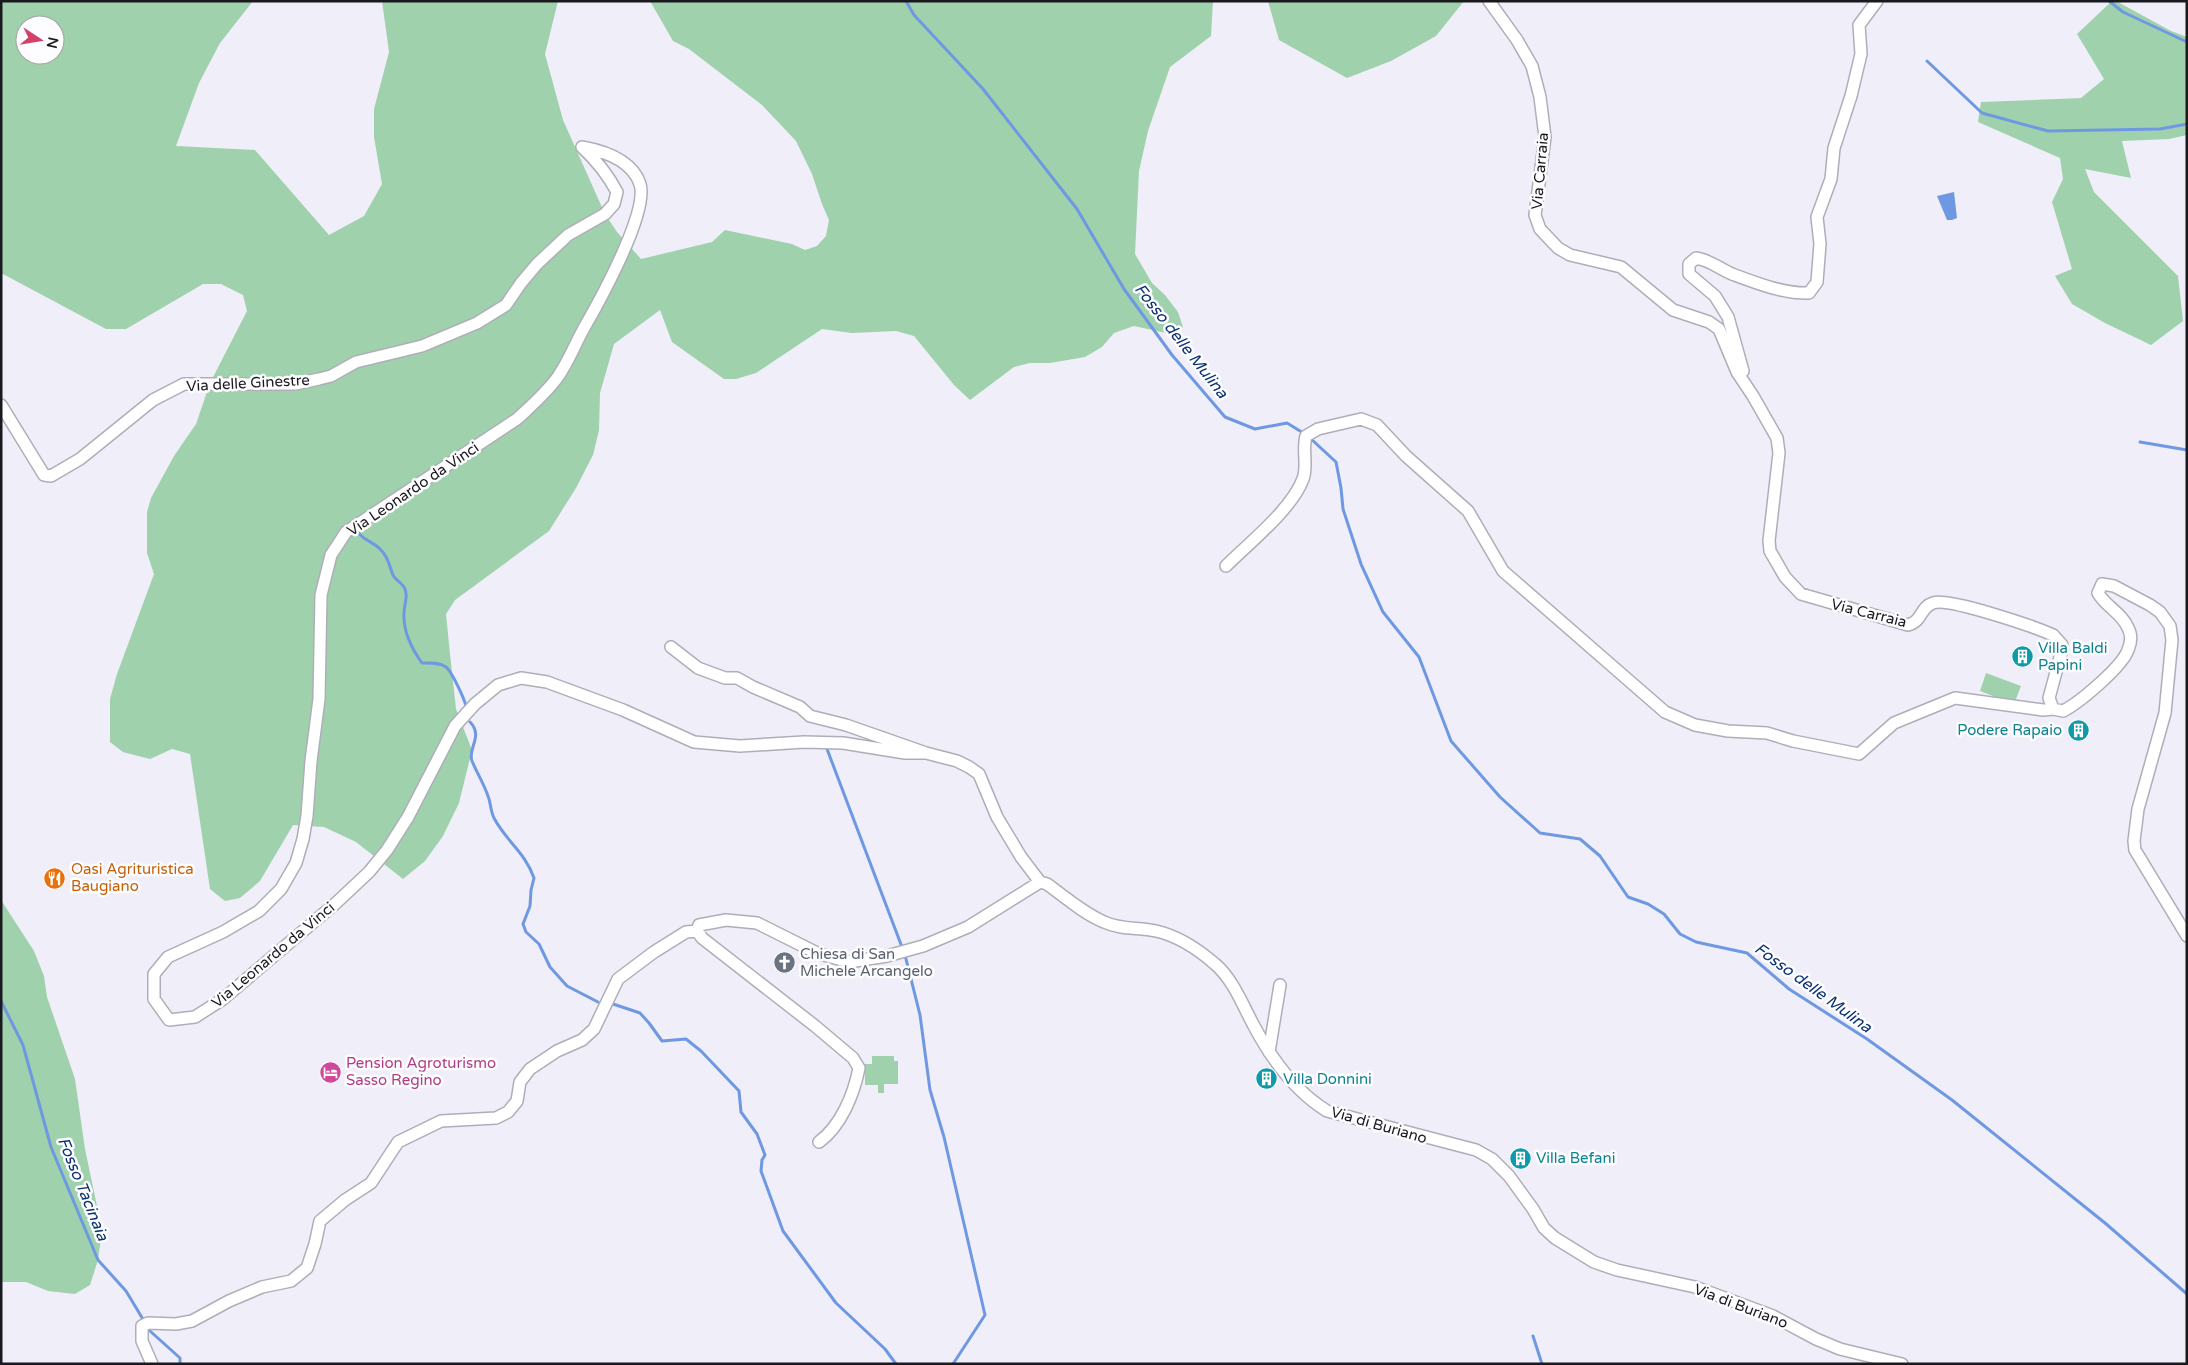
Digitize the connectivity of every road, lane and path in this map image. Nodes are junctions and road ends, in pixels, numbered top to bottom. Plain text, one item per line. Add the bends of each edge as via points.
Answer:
1 (1489, 1) edge
2 (1878, 1) edge
3 (582, 146) joint
4 (1754, 396) junction
5 (1, 404) edge
6 (1226, 566) dead end
7 (670, 647) dead end
8 (2053, 709) junction
9 (926, 752) junction
10 (1040, 882) junction
11 (697, 931) junction
12 (2187, 936) edge
13 (1280, 985) dead end
14 (1269, 1052) junction
15 (819, 1142) dead end
16 (152, 1364) edge
17 (1902, 1364) edge

1 - 4 street, Via Carraia via 1532,66 1540,97 1545,137 1535,215 1540,228 1558,248 1570,255 1621,267 1673,310 1709,322 1719,329 1737,372
2 - 4 street via 1859,25 1861,54 1834,148 1831,179 1817,217 1820,244 1817,282 1809,293 1794,294 1732,273 1704,259 1696,258 1689,264 1689,274 1715,296 1728,317 1740,365
3 - 5 street, Via delle Ginestre via 611,181 617,192 614,204 605,214 568,235 537,264 506,305 458,332 422,346 356,362 332,376 295,384 184,384 153,400 80,459 51,476 44,475
3 - 9 street, Via Leonardo da Vinci via 612,155 630,169 640,185 635,219 599,304 558,377 538,400 517,419 346,532 331,555 321,595 320,699 307,816 296,863 281,888 259,911 223,932 168,957 154,974 154,999 170,1020 195,1017 222,999 336,903 386,850 408,817 455,726 498,685 521,678 547,682 623,710 694,742 740,746 843,743 905,753
4 - 8 street, Via Carraia via 1777,438 1779,453 1769,541 1770,551 1785,577 1802,594 1908,625 1919,620 1932,603 1953,603 2053,635 2062,644 2049,698
6 - 8 street via 1275,518 1304,478 1303,446 1306,436 1361,419 1377,425 1406,456 1468,511 1502,571 1666,712 1695,725 1767,733 1859,754 1894,723 1955,698
7 - 9 street via 698,668 724,678 737,678 800,707 810,716
8 - 12 street via 2063,711 2074,706 2128,652 2131,634 2123,618 2098,593 2102,584 2114,586 2143,601 2166,618 2172,640 2165,713 2138,809 2134,841 2135,850
9 - 10 street, Via di Buriano via 957,761 979,774 997,817
10 - 11 street via 968,928 923,946 849,962 817,953 757,923 726,920 700,925
10 - 14 street, Via di Buriano via 1104,922 1128,929 1156,931 1197,949 1218,966
11 - 15 street via 853,1058 859,1068 848,1103 828,1136
11 - 16 street via 686,932 618,979 594,1029 582,1040 530,1069 520,1082 517,1101 508,1112 496,1118 441,1122 398,1142 371,1183 320,1221 307,1268 291,1281 262,1287 229,1300 192,1321 145,1324 142,1341
13 - 14 street
14 - 17 street, Via di Buriano via 1311,1101 1327,1111 1476,1150 1492,1159 1521,1192 1544,1228 1594,1262 1695,1287 1773,1316 1840,1349

